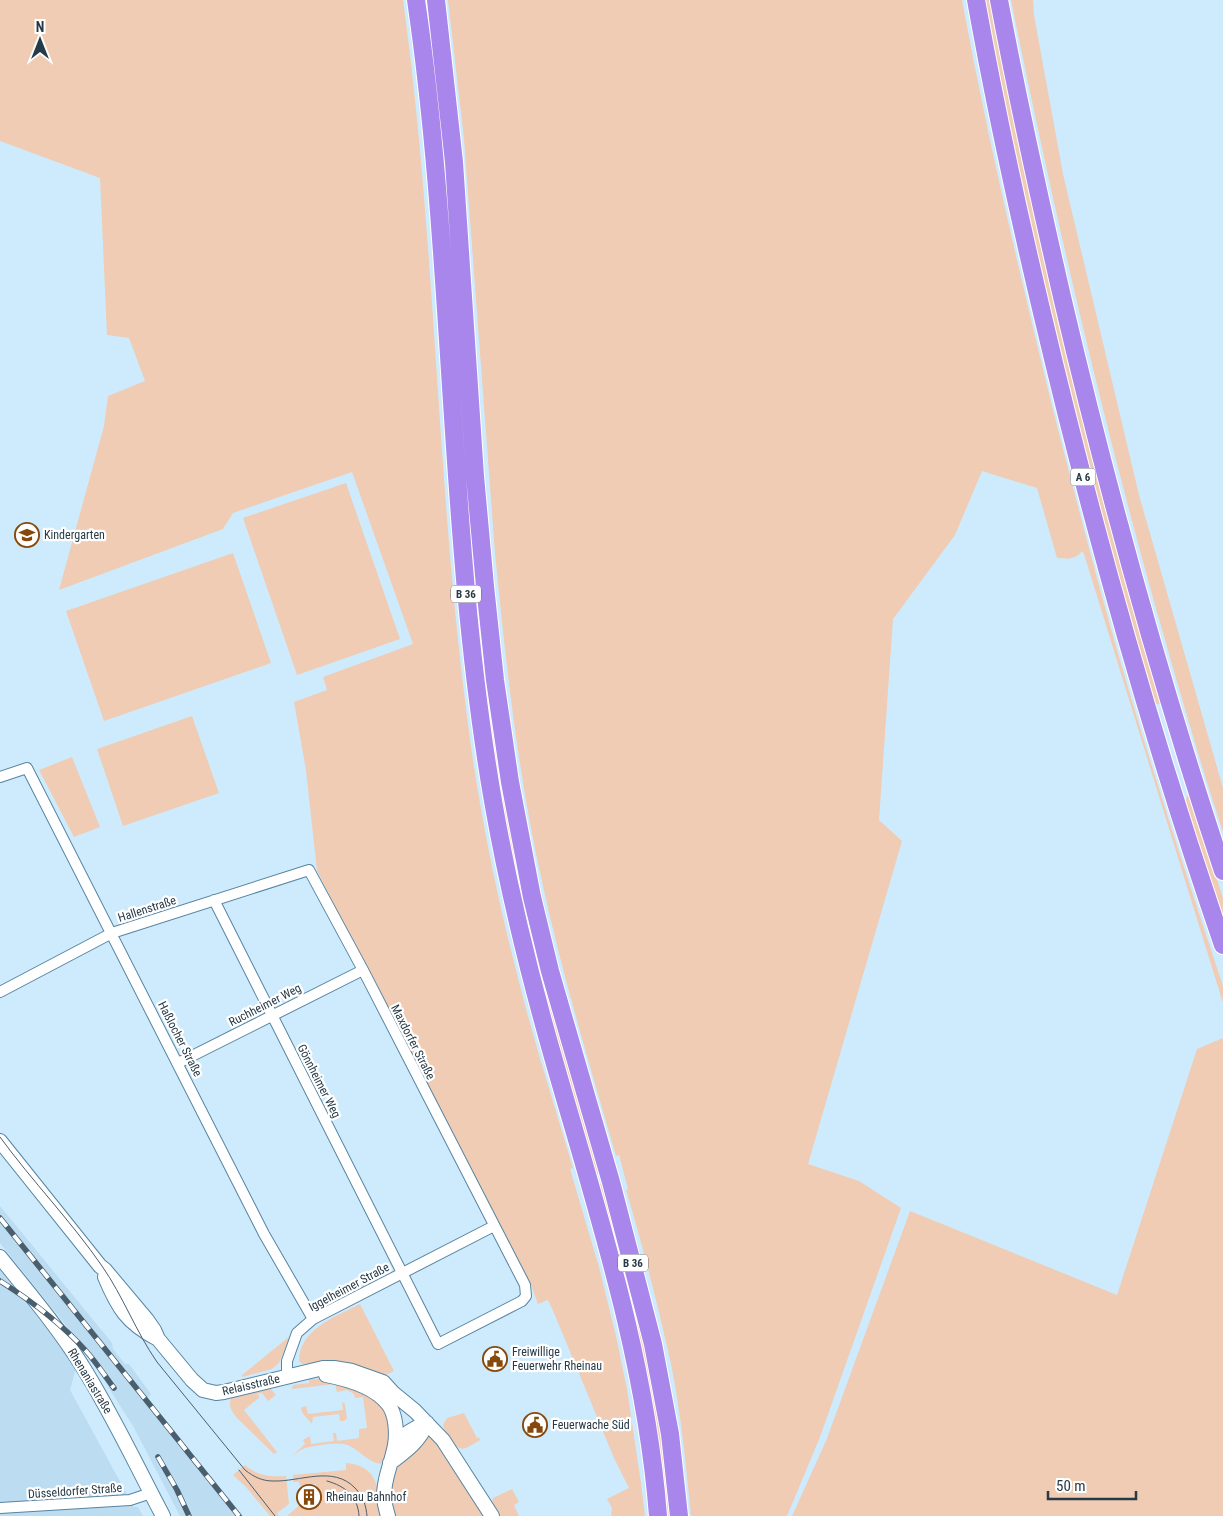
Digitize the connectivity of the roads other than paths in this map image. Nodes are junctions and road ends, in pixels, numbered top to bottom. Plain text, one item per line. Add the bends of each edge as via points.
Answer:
1 (416, 0) edge
2 (436, 0) edge
3 (976, 0) edge
4 (999, 0) edge
5 (0, 777) edge
6 (309, 870) joint
7 (1223, 871) edge
8 (214, 900) junction
9 (112, 933) junction
10 (1223, 945) edge
11 (363, 970) junction
12 (0, 992) edge
13 (272, 1015) junction
14 (178, 1063) junction
15 (0, 1141) edge
16 (494, 1226) junction
17 (0, 1257) edge
18 (402, 1273) junction
19 (314, 1319) junction
20 (306, 1372) junction
21 (288, 1377) junction
22 (369, 1389) junction
23 (393, 1392) junction
24 (427, 1423) junction
25 (395, 1444) junction
26 (390, 1463) junction
27 (151, 1493) junction
28 (0, 1508) edge
29 (163, 1516) edge
30 (388, 1516) edge
31 (492, 1516) edge
32 (658, 1516) edge
33 (679, 1516) edge

1 - 32 highway, B 36 via 435,178 460,535 485,752 505,864 530,973 590,1182 638,1372 646,1409
2 - 33 highway, B 36 via 454,162 475,476 503,742 541,935 653,1344 670,1434
3 - 10 highway, A 6 via 1025,238 1078,459 1140,682
4 - 7 highway, A 6 via 1048,237 1098,441 1160,668
5 - 9 street, Haßlocher Straße via 27,768
6 - 8 street, Hallenstraße
6 - 11 street, Maxdorfer Straße
8 - 9 street, Hallenstraße
8 - 13 street, Gönnheimer Weg
9 - 12 street, Hallenstraße
9 - 14 street, Haßlocher Straße
11 - 13 street, Ruchheimer Weg
11 - 16 street, Maxdorfer Straße
13 - 14 street, Ruchheimer Weg
13 - 18 street, Gönnheimer Weg
14 - 19 street, Haßlocher Straße via 264,1234
15 - 21 main road, Relaisstraße via 100,1266 127,1318 158,1340 203,1390 216,1393 232,1391
16 - 18 street, Iggelheimer Straße
16 - 18 street, Iggelheimer Straße via 525,1285 526,1296 438,1344
17 - 27 main road, Rhenaniastraße via 81,1364
18 - 19 street, Iggelheimer Straße
19 - 21 street, Iggelheimer Straße via 297,1333 287,1361
20 - 21 main road, Relaisstraße
20 - 22 main road, Relaisstraße via 336,1377
20 - 23 main road, Relaisstraße via 323,1368 352,1371 383,1382
22 - 23 main road, Relaisstraße
22 - 25 main road, Relaisstraße via 391,1410
23 - 24 main road, Relaisstraße
24 - 25 main road via 415,1427
24 - 26 main road via 415,1442
24 - 31 main road, Relaisstraße via 443,1440
25 - 26 main road, Relaisstraße
26 - 30 main road, Relaisstraße via 384,1487
27 - 28 street, Düsseldorfer Straße via 130,1500
27 - 29 main road, Rhenaniastraße

